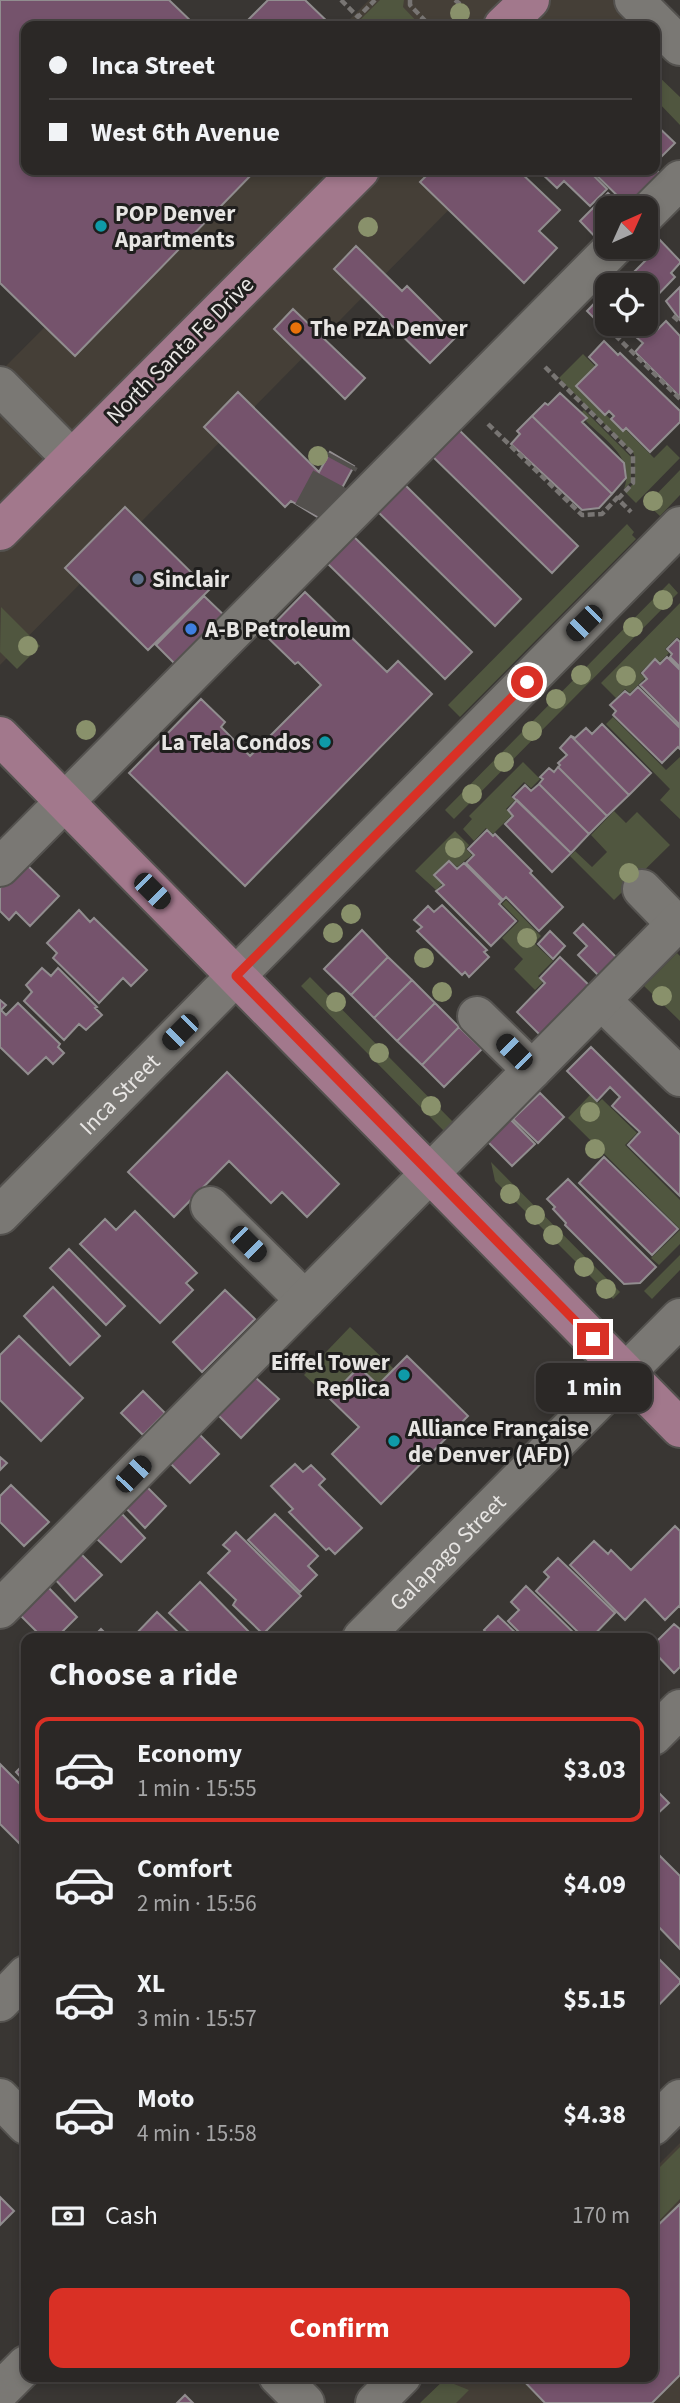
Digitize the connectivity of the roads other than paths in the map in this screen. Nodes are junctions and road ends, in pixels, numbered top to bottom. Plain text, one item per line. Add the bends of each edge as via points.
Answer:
1 (530, 0) edge
2 (634, 0) edge
3 (508, 21) edge
4 (655, 21) edge
5 (660, 26) edge
6 (680, 46) edge
7 (355, 175) edge
8 (680, 180) edge
9 (658, 202) edge
10 (602, 259) edge
11 (7, 408) edge
12 (72, 458) junction
13 (680, 526) edge
14 (0, 531) edge
15 (0, 736) edge
16 (65, 802) junction
17 (0, 867) edge
18 (642, 889) dead end
19 (678, 922) edge
20 (236, 976) junction
21 (601, 1000) junction
22 (477, 1016) dead end
23 (532, 1070) junction
24 (680, 1077) edge
25 (430, 1174) junction
26 (211, 1206) dead end
27 (0, 1215) edge
28 (305, 1300) junction
29 (680, 1318) edge
30 (626, 1373) junction
31 (680, 1428) edge
32 (0, 1609) edge
33 (367, 1633) edge
34 (680, 1709) edge
35 (658, 1731) edge
36 (21, 1980) edge
37 (0, 2002) edge
38 (0, 2098) edge
39 (680, 2099) edge
40 (21, 2119) edge
41 (658, 2121) edge
42 (21, 2370) edge
43 (284, 2382) edge
44 (396, 2382) edge
45 (0, 2391) edge
46 (305, 2403) edge
47 (375, 2403) edge

1 - 3 main road
2 - 4 street
5 - 6 street
7 - 12 main road, North Santa Fe Drive
8 - 9 street
10 - 16 street
11 - 12 street
12 - 14 main road, North Santa Fe Drive
13 - 20 street, Inca Street
15 - 16 main road
16 - 17 street
16 - 20 main road
18 - 19 street
19 - 21 street
20 - 25 main road
20 - 27 street, Inca Street
21 - 23 street
21 - 24 street
22 - 23 street
23 - 25 street
25 - 28 street
25 - 30 main road
26 - 28 street
28 - 32 street
29 - 30 street, Galapago Street
30 - 31 main road
30 - 33 street, Galapago Street
34 - 35 street
36 - 37 street
38 - 40 street
39 - 41 street
42 - 45 street
43 - 46 street
44 - 47 street

